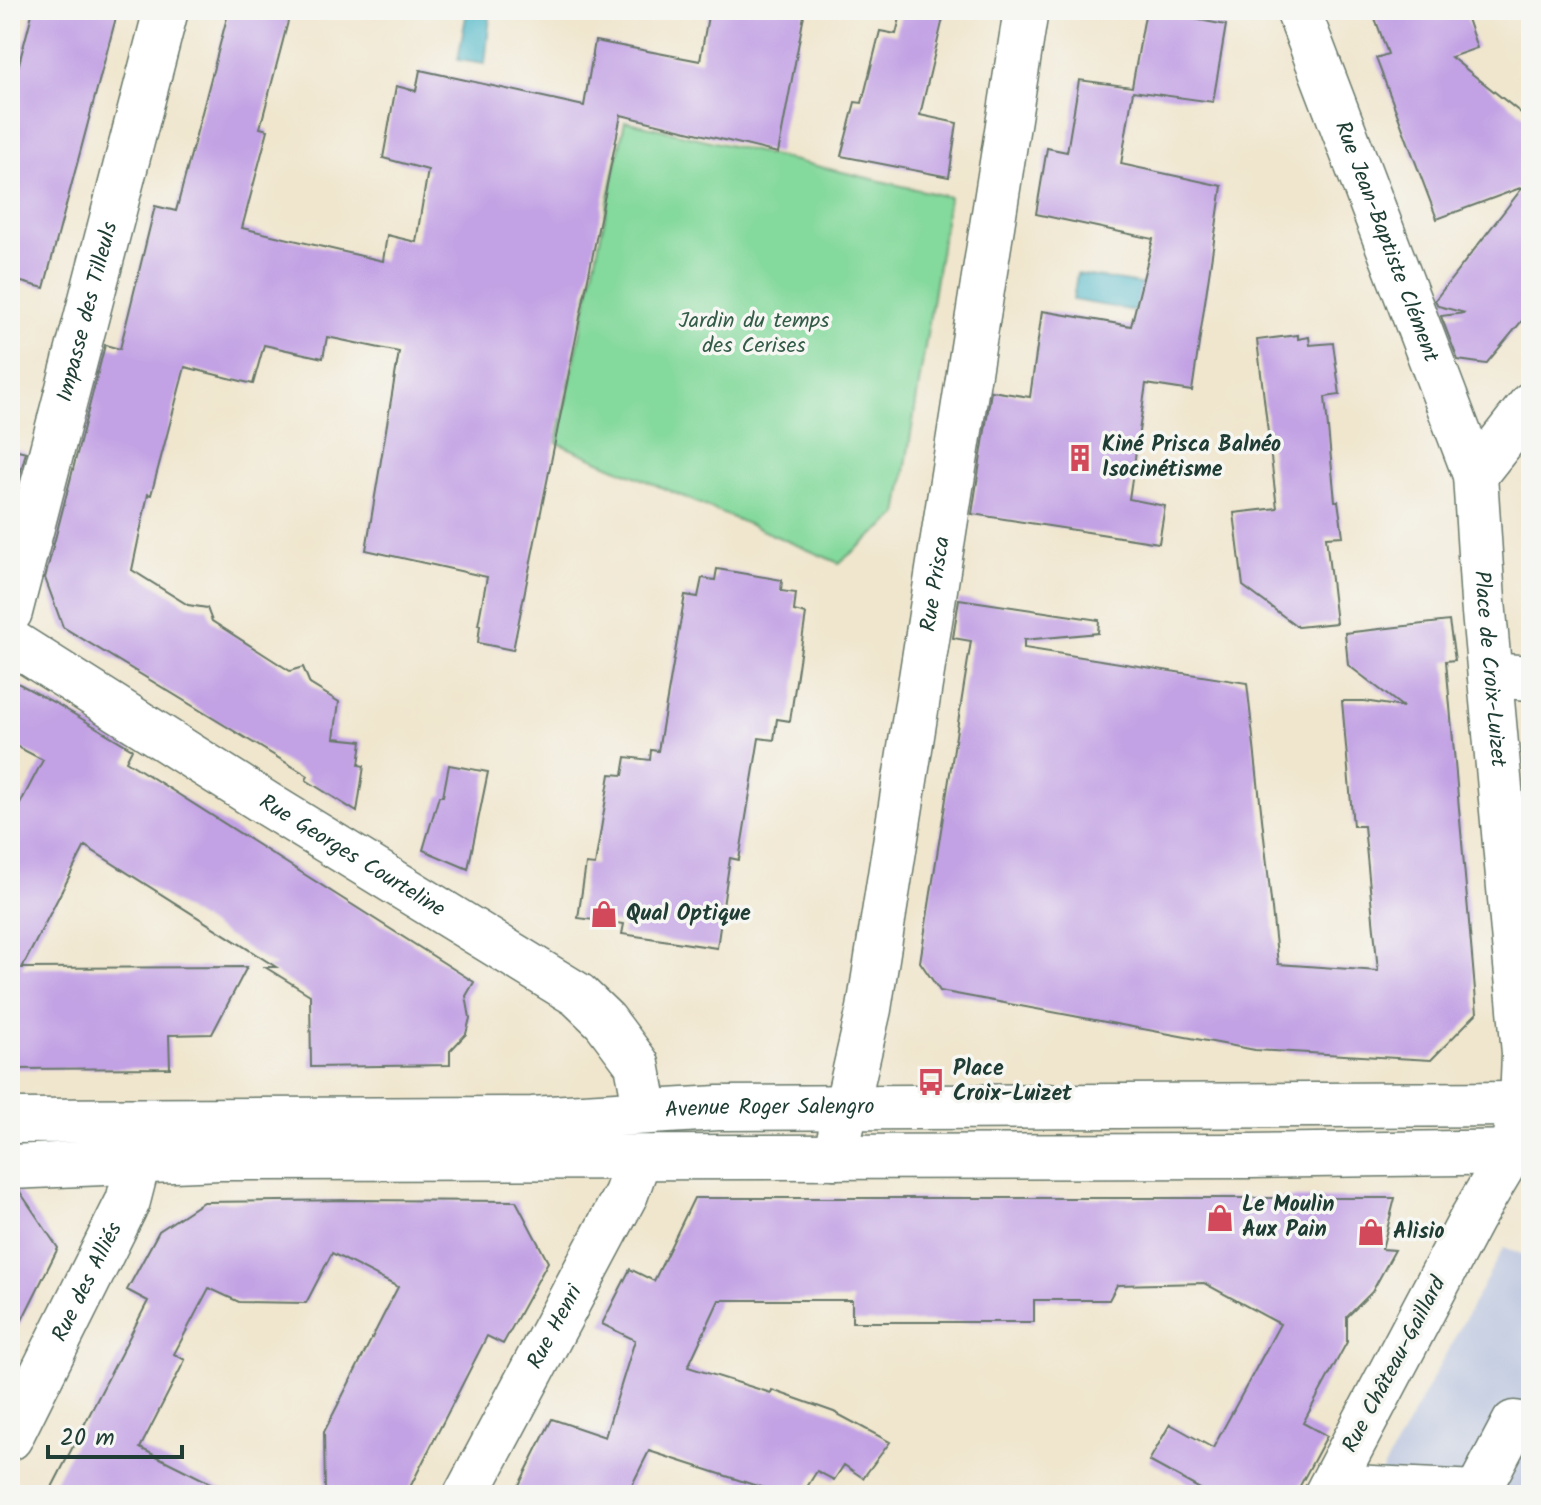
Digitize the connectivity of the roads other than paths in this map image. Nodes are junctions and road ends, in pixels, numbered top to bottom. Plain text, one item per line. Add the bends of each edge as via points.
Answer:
1 (166, 10) edge
2 (1026, 10) edge
3 (1298, 10) edge
4 (1531, 404) edge
5 (1475, 475) junction
6 (10, 612) edge
7 (10, 641) edge
8 (1510, 676) edge
9 (1527, 1104) edge
10 (846, 1108) junction
11 (646, 1112) junction
12 (10, 1121) edge
13 (138, 1140) junction
14 (1521, 1152) edge
15 (835, 1157) junction
16 (639, 1158) junction
17 (10, 1167) edge
18 (1531, 1427) edge
19 (10, 1438) edge
20 (1329, 1490) edge
21 (466, 1495) edge

1 - 6 street, Impasse des Tilleuls
2 - 10 street, Rue Prisca via 869,1009
3 - 5 street, Rue Jean-Baptiste Clément
4 - 5 street
5 - 8 street, Place de Croix-Luizet
7 - 11 street, Rue Georges Courteline via 578,995 637,1064
8 - 9 street, Place de Croix-Luizet
9 - 10 street, Avenue Roger Salengro
9 - 14 street, Place de Croix-Luizet
10 - 11 street, Avenue Roger Salengro
10 - 15 street, Rue Prisca
11 - 13 street, Avenue Roger Salengro
11 - 16 street, Rue Georges Courteline
12 - 13 street, Avenue Roger Salengro
13 - 16 street, Avenue Roger Salengro via 235,1157
13 - 17 street, Avenue Roger Salengro
13 - 19 street, Rue des Alliés via 128,1201
14 - 15 street, Avenue Roger Salengro
14 - 20 street, Rue Château-Gaillard via 1472,1218
15 - 16 street, Avenue Roger Salengro
16 - 21 street, Rue Henri via 626,1194
18 - 20 street via 1514,1423 1477,1493

